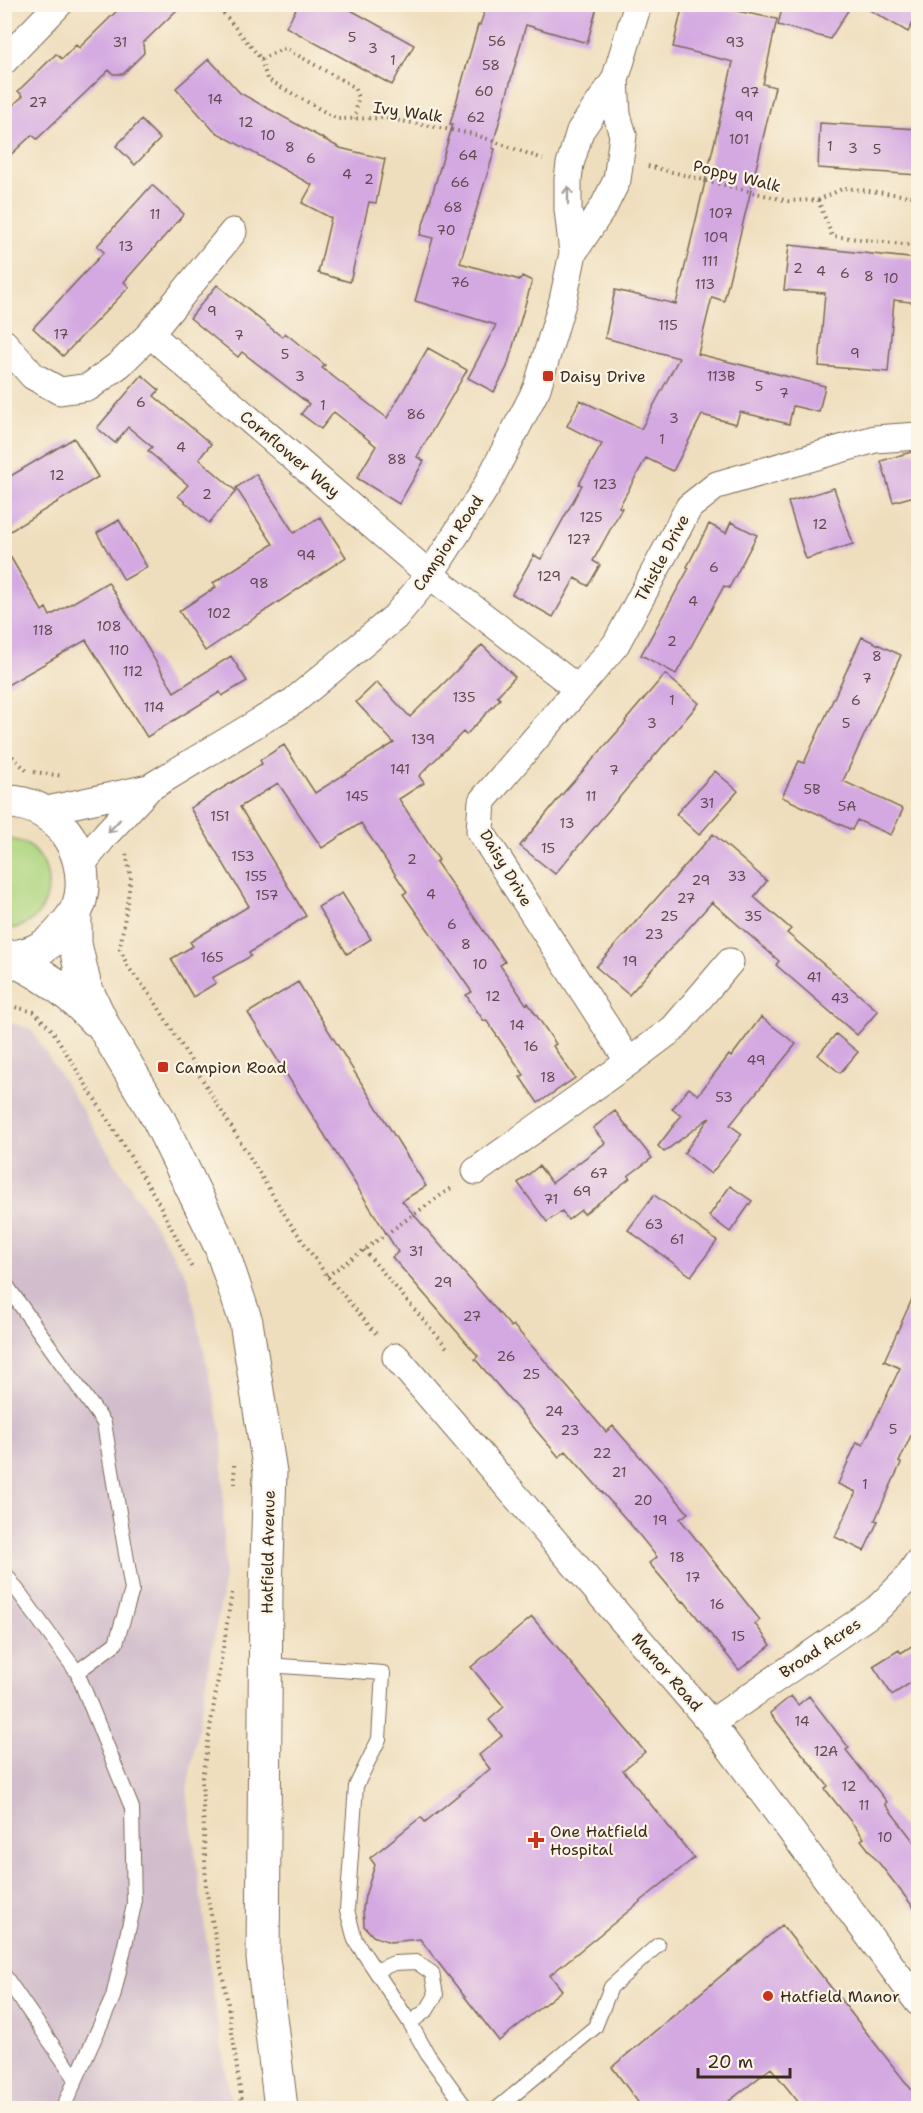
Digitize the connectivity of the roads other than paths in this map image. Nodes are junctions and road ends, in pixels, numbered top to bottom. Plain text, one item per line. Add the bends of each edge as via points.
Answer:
1 (59, 4) edge
2 (638, 4) edge
3 (4, 61) edge
4 (615, 80) junction
5 (233, 232) dead end
6 (573, 253) junction
7 (150, 334) junction
8 (4, 343) edge
9 (918, 436) edge
10 (430, 575) junction
11 (578, 689) junction
12 (149, 788) junction
13 (17, 803) edge
14 (81, 865) junction
15 (75, 914) junction
16 (6, 958) edge
17 (730, 962) dead end
18 (106, 1031) junction
19 (629, 1062) junction
20 (476, 1171) road end
21 (4, 1282) edge
22 (396, 1357) road end
23 (918, 1562) edge
24 (4, 1572) edge
25 (267, 1665) junction
26 (76, 1672) junction
27 (711, 1723) junction
28 (658, 1946) dead end
29 (376, 1971) junction
30 (4, 1975) edge
31 (918, 2002) edge
32 (410, 2023) junction
33 (76, 2079) junction
34 (282, 2108) edge
35 (63, 2109) edge
36 (466, 2109) edge
37 (498, 2109) edge

1 - 3 street
2 - 4 street, Campion Road
6 -> 4 street, Campion Road via 568,209 570,164 580,131
4 - 6 street, Campion Road via 617,115 623,135 617,180
5 - 7 street
6 - 10 street, Campion Road via 537,388 486,487
7 - 8 street via 89,387 60,391 33,376
7 - 10 street, Cornflower Way
9 - 11 street, Thistle Drive via 875,439 717,485 690,507 616,644
10 - 11 street
10 - 12 street, Campion Road via 389,623 294,701
11 - 19 street, Daisy Drive via 482,801 480,831
12 - 13 street via 85,803
12 -> 14 street
13 - 14 street via 62,826 76,847
14 - 15 street, Hatfield Avenue via 81,896
15 - 16 street via 53,941 31,953
15 - 18 street, Hatfield Avenue via 79,966
16 - 18 street, Hatfield Avenue via 33,969 73,997
17 - 19 street via 674,1028
18 - 25 street, Hatfield Avenue via 158,1118 216,1237 246,1322 270,1472
19 - 20 street
21 - 26 lane via 104,1423 132,1590 116,1643
22 - 27 street, Manor Road
23 - 27 street, Broad Acres via 877,1609
24 - 26 lane
25 - 29 lane via 382,1673 379,1739 356,1786 346,1910 355,1940
25 - 34 street, Hatfield Avenue via 263,1958
26 - 33 lane via 132,1808 134,1905 113,1997
27 - 31 street, Manor Road
28 - 37 lane via 611,1987 595,2027
29 - 32 lane
29 - 32 lane via 394,1963 416,1962 432,1973 436,1995 427,2010
30 - 33 lane
32 - 36 lane
33 - 35 lane

